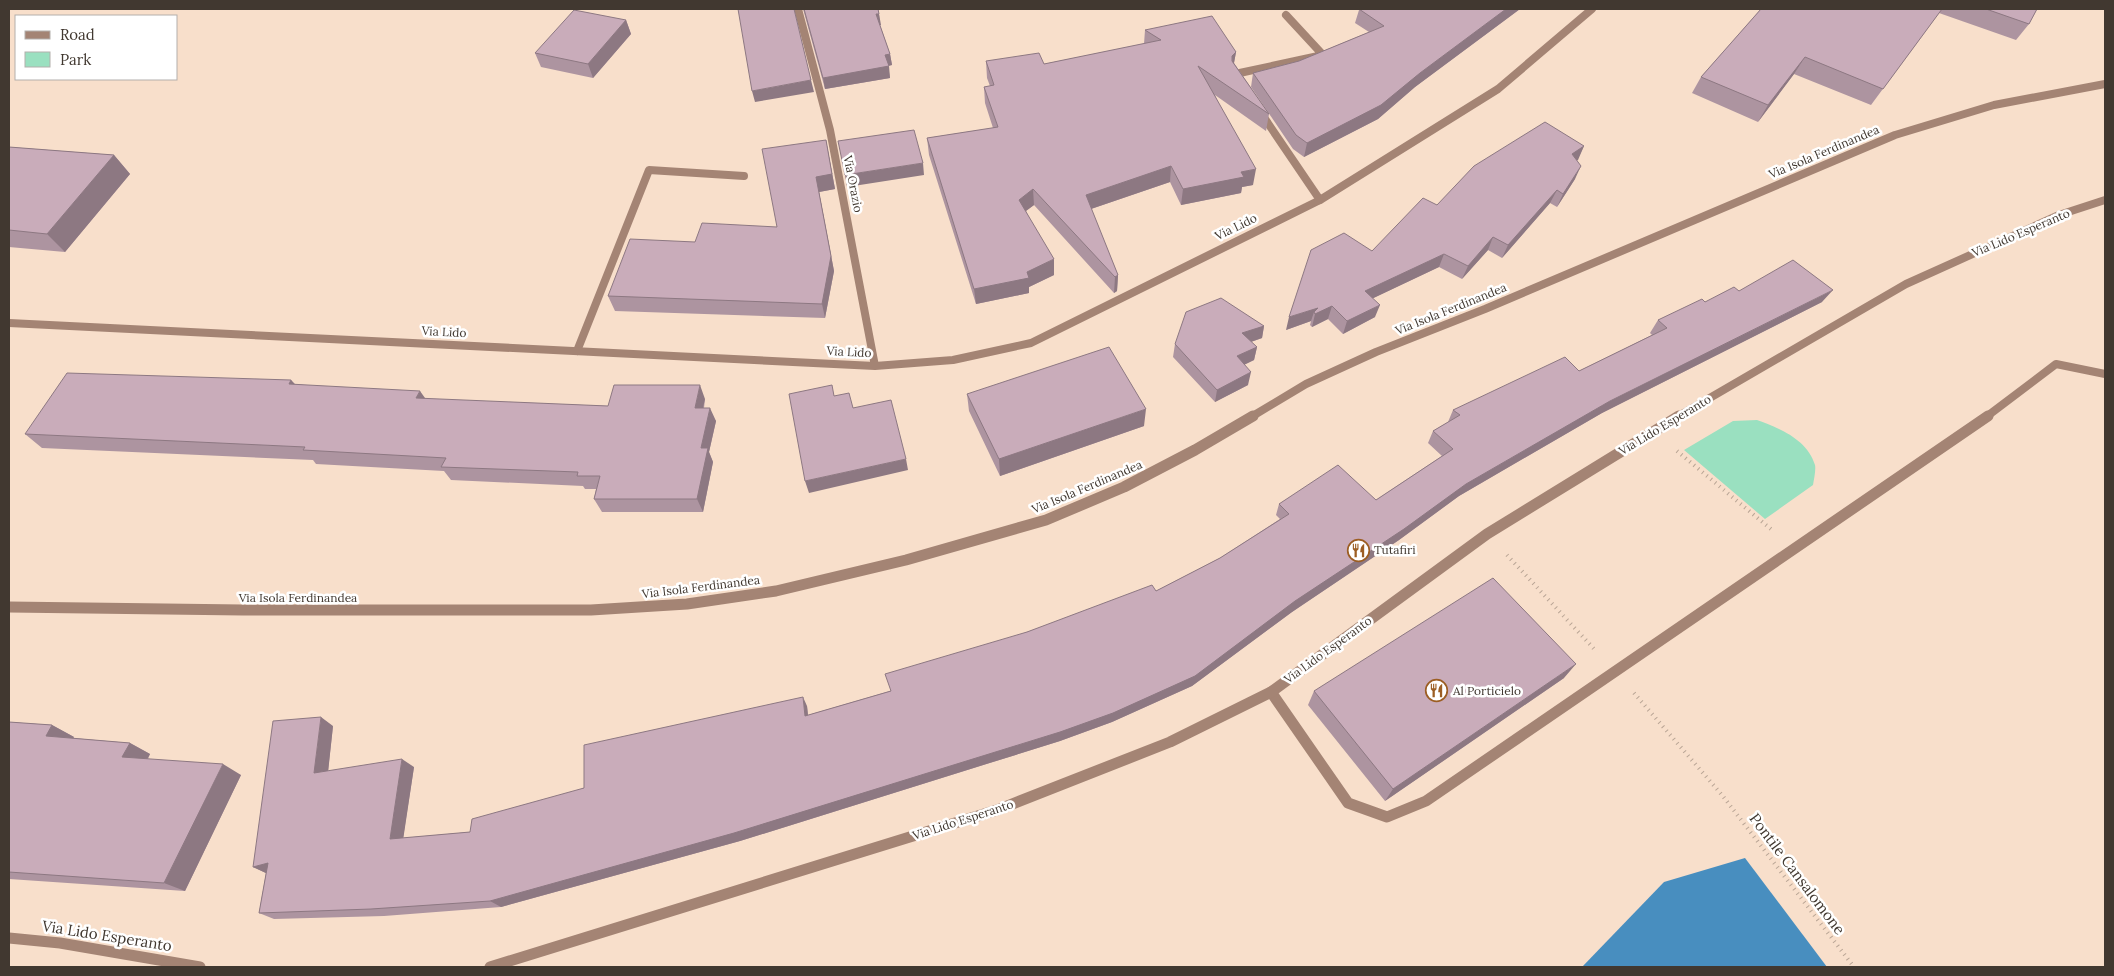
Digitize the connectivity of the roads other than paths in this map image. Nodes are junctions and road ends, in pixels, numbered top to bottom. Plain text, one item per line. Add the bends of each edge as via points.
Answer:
1 (798, 9) edge
2 (1592, 9) edge
3 (1286, 15) dead end
4 (2105, 84) edge
5 (1245, 90) edge
6 (1256, 106) edge
7 (744, 176) dead end
8 (1320, 200) junction
9 (2105, 200) edge
10 (9, 323) edge
11 (578, 351) junction
12 (874, 366) junction
13 (2105, 374) edge
14 (9, 607) edge
15 (1271, 692) junction
16 (9, 938) edge
17 (200, 967) edge
18 (490, 967) edge

1 - 12 street, Via Orazio via 830,130
2 - 8 street, Via Lido via 1498,89
3 - 5 street via 1322,55 1235,74
4 - 14 street, Via Isola Ferdinandea via 1994,105 1895,135 1367,356 1306,384 1124,487 1046,520 906,560 776,591 687,604 591,610
6 - 8 street
7 - 11 street via 650,170
8 - 12 street, Via Lido via 1031,343 952,362
9 - 15 street, Via Lido Esperanto via 2059,216 1906,284 1653,432 1488,534
10 - 11 street, Via Lido
11 - 12 street, Via Lido
13 - 15 street via 2056,364 1979,424 1426,801 1387,817 1348,802
15 - 18 street, Via Lido Esperanto via 1170,742 997,810
16 - 17 street, Via Lido Esperanto via 60,942

